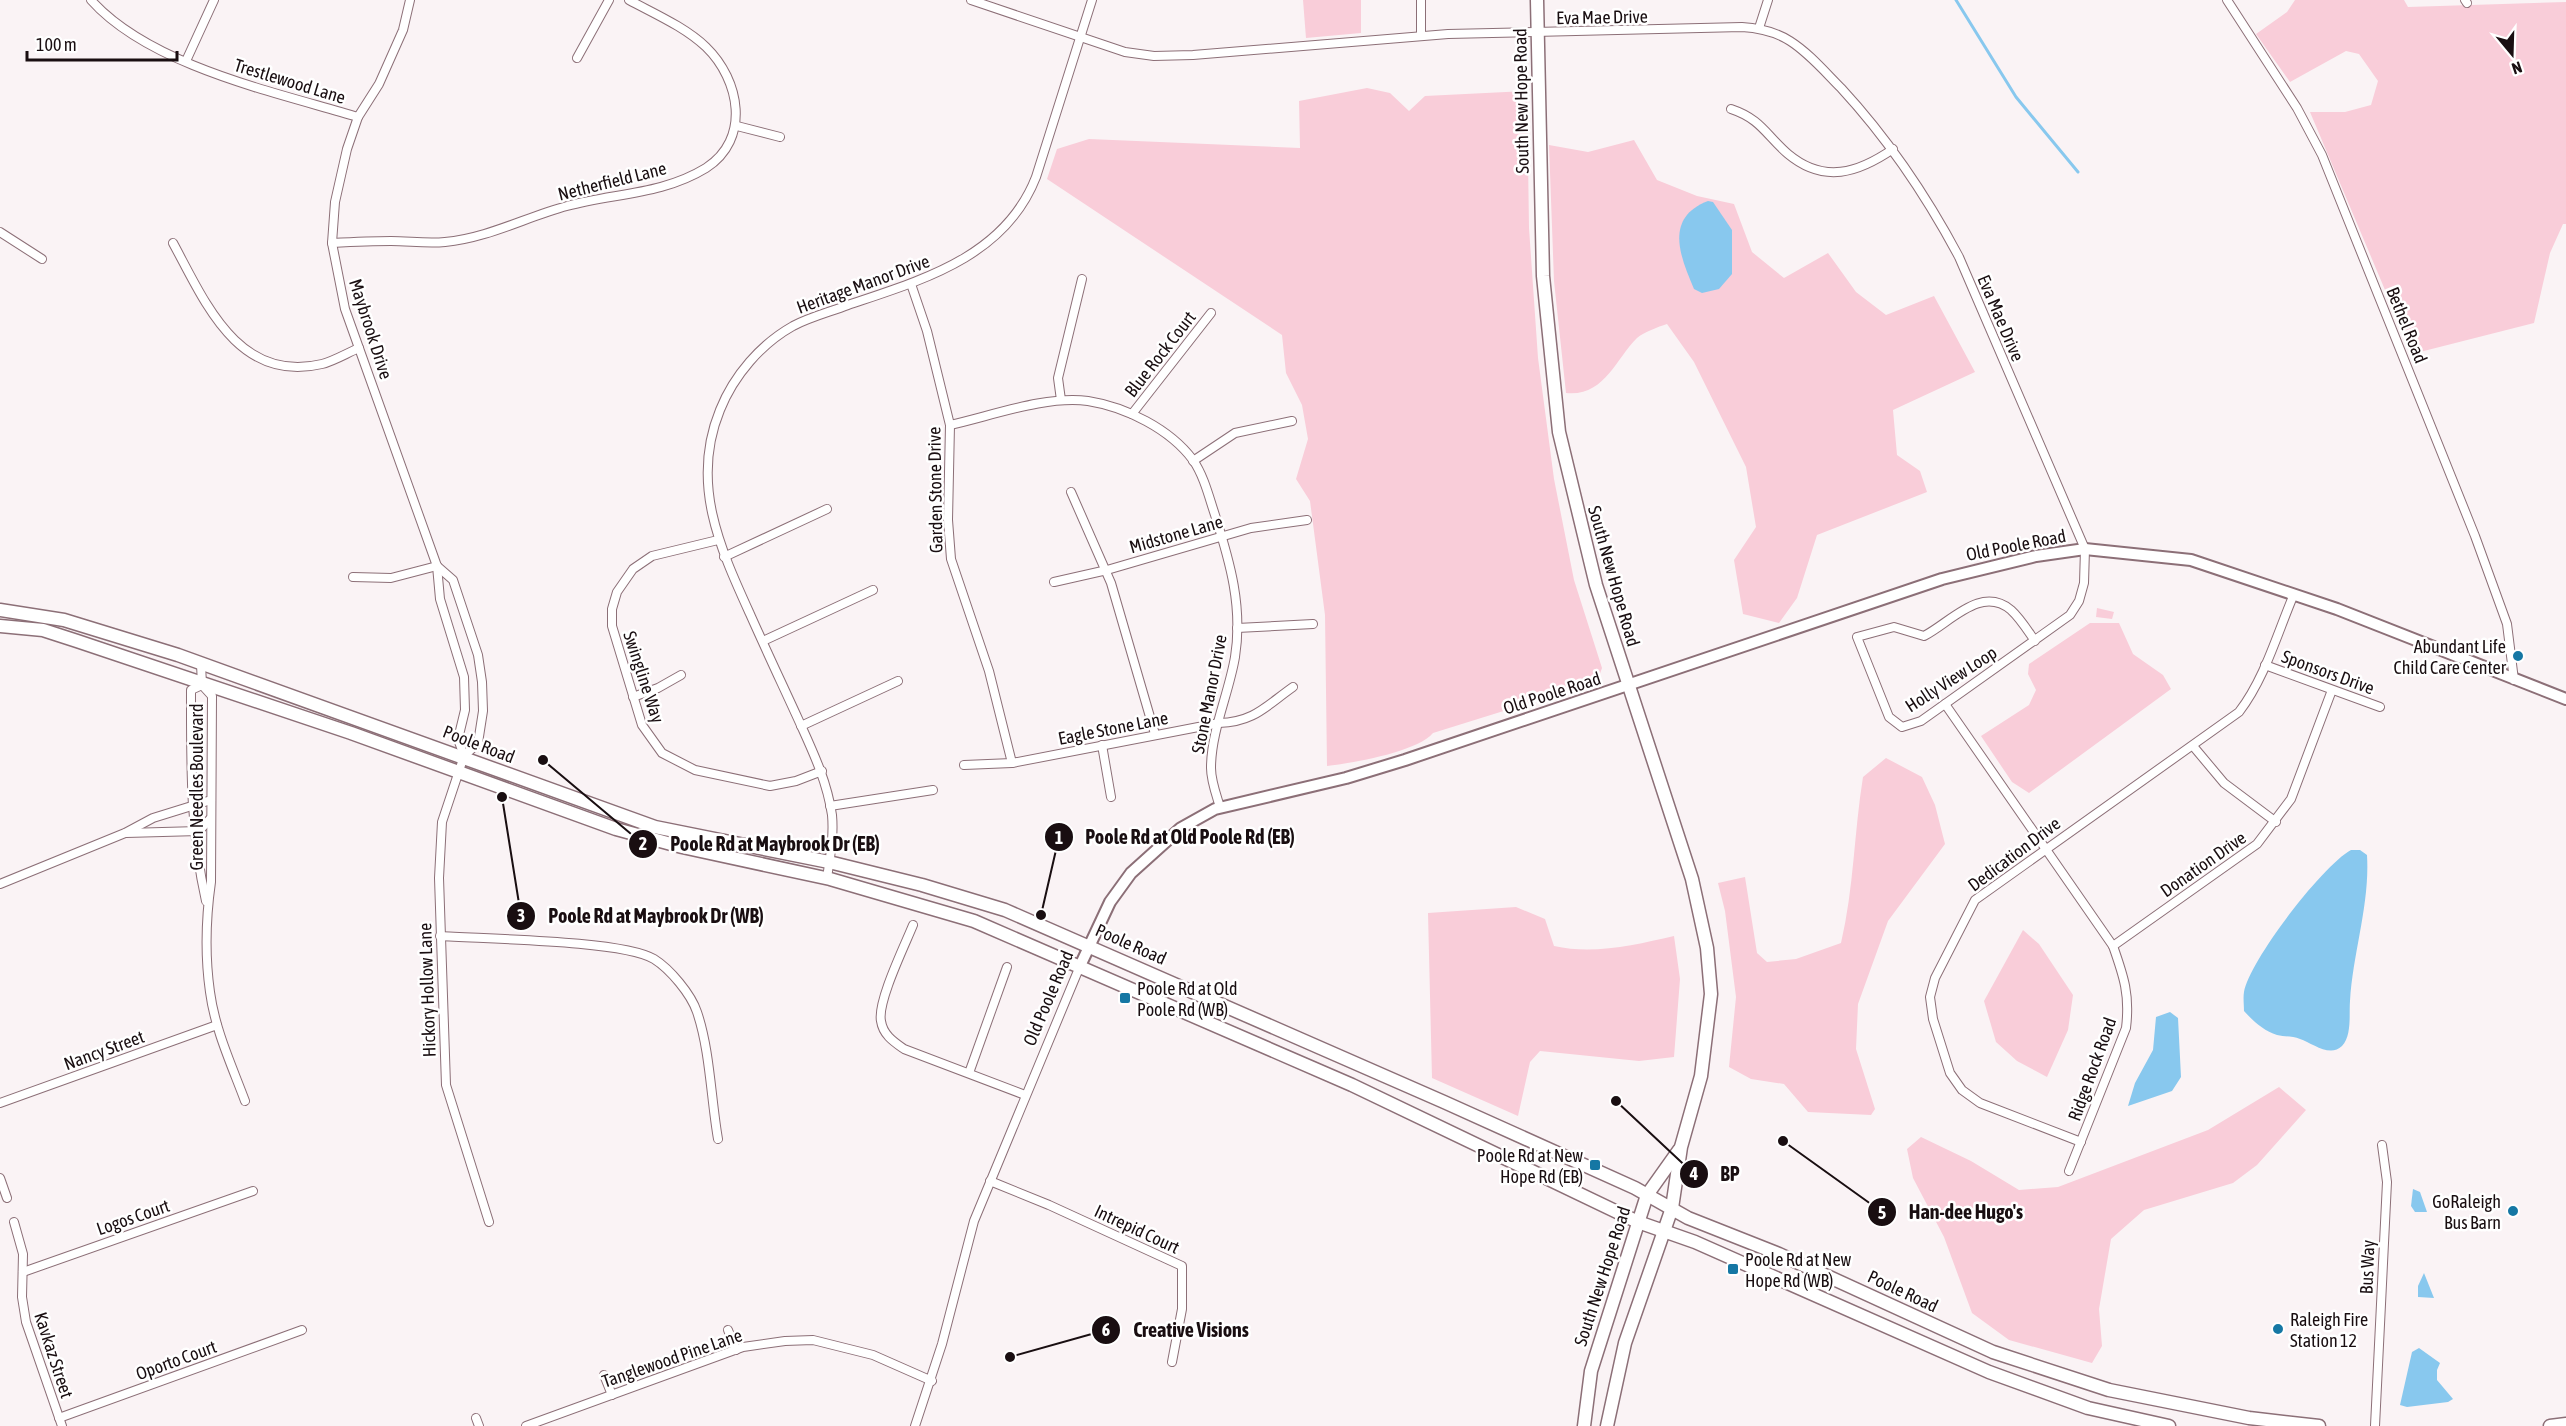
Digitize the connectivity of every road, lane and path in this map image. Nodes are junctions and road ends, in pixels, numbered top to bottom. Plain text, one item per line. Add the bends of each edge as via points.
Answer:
1 (91, 0) edge
2 (214, 0) edge
3 (410, 0) edge
4 (609, 0) edge
5 (629, 0) edge
6 (971, 0) edge
7 (1092, 0) edge
8 (1421, 0) edge
9 (1537, 0) edge
10 (1768, 0) edge
11 (2227, 0) edge
12 (1759, 28) junction
13 (1538, 33) junction
14 (1421, 36) junction
15 (1080, 38) junction
16 (577, 58) dead end
17 (186, 61) junction
18 (1731, 109) dead end
19 (358, 117) junction
20 (736, 126) junction
21 (780, 137) dead end
22 (1893, 149) junction
23 (0, 232) edge
24 (173, 243) dead end
25 (332, 243) junction
26 (42, 259) dead end
27 (1082, 279) dead end
28 (911, 284) junction
29 (1211, 313) dead end
30 (359, 348) junction
31 (1060, 400) junction
32 (1132, 414) junction
33 (1292, 421) dead end
34 (950, 425) junction
35 (1193, 461) junction
36 (1071, 492) dead end
37 (826, 509) dead end
38 (1307, 520) dead end
39 (1222, 537) junction
40 (718, 540) junction
41 (2085, 549) junction
42 (724, 557) junction
43 (437, 566) junction
44 (1107, 570) junction
45 (353, 577) dead end
46 (1054, 582) dead end
47 (873, 590) dead end
48 (2294, 594) junction
49 (0, 610) edge
50 (1313, 624) dead end
51 (0, 626) edge
52 (1237, 628) junction
53 (2035, 640) junction
54 (763, 641) junction
55 (201, 664) junction
56 (2265, 665) junction
57 (681, 675) dead end
58 (2514, 680) junction
59 (898, 681) dead end
60 (202, 685) junction
61 (1628, 686) junction
62 (1293, 687) dead end
63 (2332, 690) junction
64 (633, 698) junction
65 (2566, 699) edge
66 (1945, 704) junction
67 (2380, 707) dead end
68 (1219, 723) junction
69 (801, 726) junction
70 (1155, 734) junction
71 (1102, 745) junction
72 (2193, 746) junction
73 (464, 756) junction
74 (1012, 763) junction
75 (964, 765) dead end
76 (822, 771) junction
77 (459, 772) junction
78 (933, 790) dead end
79 (1111, 797) dead end
80 (211, 800) junction
81 (192, 804) junction
82 (830, 806) junction
83 (1220, 807) junction
84 (211, 817) junction
85 (2276, 822) junction
86 (194, 831) junction
87 (125, 833) junction
88 (2045, 849) junction
89 (830, 862) junction
90 (827, 878) junction
91 (0, 884) edge
92 (207, 909) junction
93 (913, 925) dead end
94 (440, 936) junction
95 (1089, 945) junction
96 (2113, 946) junction
97 (1080, 966) junction
98 (1008, 967) dead end
99 (217, 1025) junction
100 (969, 1073) junction
101 (1025, 1095) junction
102 (245, 1101) dead end
103 (0, 1103) edge
104 (718, 1139) dead end
105 (2081, 1142) junction
106 (2382, 1145) dead end
107 (1681, 1147) junction
108 (2069, 1172) dead end
109 (0, 1178) edge
110 (990, 1181) junction
111 (254, 1191) dead end
112 (1647, 1195) junction
113 (7, 1198) dead end
114 (1672, 1208) junction
115 (489, 1221) dead end
116 (14, 1222) dead end
117 (1638, 1222) junction
118 (1666, 1232) junction
119 (23, 1272) junction
120 (302, 1330) dead end
121 (728, 1330) dead end
122 (735, 1350) junction
123 (1993, 1352) junction
124 (1172, 1362) dead end
125 (1989, 1372) junction
126 (604, 1375) dead end
127 (932, 1380) junction
128 (612, 1395) junction
129 (61, 1422) edge
130 (2566, 1424) edge
131 (526, 1426) edge
132 (915, 1426) edge
133 (1584, 1426) edge
134 (1607, 1426) edge
135 (2169, 1426) edge
136 (2319, 1426) edge
137 (2375, 1426) edge
138 (2550, 1426) edge

1 - 17 street, Trestlewood Lane via 127,33
2 - 17 street
3 - 19 street, Maybrook Drive via 403,30 379,84
4 - 16 street
5 - 20 street, Netherfield Lane via 706,46 723,66 737,102
6 - 15 street, Eva Mae Drive
7 - 15 street, Heritage Manor Drive
8 - 14 street
9 - 13 main road, South New Hope Road
10 - 12 street
11 - 58 street, Bethel Road via 2299,111 2327,166 2478,544 2507,624
12 - 13 street, Eva Mae Drive
12 - 22 street, Eva Mae Drive via 1790,41 1823,69
13 - 14 street, Eva Mae Drive
13 - 61 main road, South New Hope Road via 1542,276 1559,432 1596,585
14 - 15 street, Eva Mae Drive via 1193,56 1125,52
15 - 28 street, Heritage Manor Drive via 1039,168 1023,203 981,248 955,265
17 - 19 street, Trestlewood Lane
18 - 22 street via 1761,124 1801,163 1824,171 1861,168
19 - 25 street, Maybrook Drive via 335,202
20 - 21 street
20 - 25 street, Netherfield Lane via 725,151 707,167 628,196 566,206 444,243
22 - 41 street, Eva Mae Drive via 1959,257
23 - 26 street
24 - 30 street via 215,320 237,343 267,363 301,368 324,364
25 - 30 street, Maybrook Drive via 345,309
27 - 31 street via 1061,362
28 - 34 street, Garden Stone Drive
28 - 40 street, Heritage Manor Drive via 795,325 762,350 736,379 719,411 709,454 709,492
29 - 32 street, Blue Rock Court
30 - 43 street, Maybrook Drive
31 - 32 street, Stone Manor Drive via 1089,401
31 - 34 street, Stone Manor Drive
32 - 35 street, Stone Manor Drive via 1170,437
33 - 35 street via 1235,433
34 - 74 street, Garden Stone Drive via 951,559 989,671
35 - 39 street, Stone Manor Drive via 1207,489
36 - 44 street
37 - 42 street
38 - 39 street, Midstone Lane via 1251,528
39 - 44 street, Midstone Lane
39 - 52 street, Stone Manor Drive via 1234,578
40 - 42 street, Heritage Manor Drive
40 - 64 street, Swingline Way via 652,556 633,568 621,583 612,609 612,626
41 - 48 street, Old Poole Road via 2191,560
41 - 53 street, Holly View Loop via 2079,601 2070,615
41 - 61 street, Old Poole Road via 1952,576
42 - 54 street, Heritage Manor Drive
43 - 45 street via 391,578
43 - 73 street, Maybrook Drive via 440,599 465,677 465,710 458,739
43 - 73 street, Maybrook Drive via 453,580 483,682 478,742
44 - 46 street, Midstone Lane
44 - 70 street
47 - 54 street
48 - 56 street, Dedication Drive
48 - 58 street, Old Poole Road
49 - 55 main road, Poole Road via 64,620
50 - 52 street
51 - 60 main road, Poole Road via 43,630
52 - 68 street, Stone Manor Drive via 1235,656
53 - 66 street, Holly View Loop
53 - 66 street, Holly View Loop via 2012,610 1993,600 1974,603 1924,636 1894,627 1857,637 1889,717 1895,722 1902,727 1921,721
54 - 69 street, Heritage Manor Drive
55 - 60 street
55 - 73 main road, Poole Road
56 - 63 street, Sponsors Drive
56 - 72 street, Dedication Drive via 2239,712
57 - 64 street
58 - 65 street, Old Poole Road
59 - 69 street
60 - 77 main road, Poole Road
60 - 80 street, Green Needles Boulevard via 212,696
60 - 81 street, Green Needles Boulevard via 191,690
61 - 83 street, Old Poole Road via 1356,775
61 - 107 main road, South New Hope Road via 1692,879 1707,948 1711,994 1702,1065
62 - 68 street, Eagle Stone Lane via 1249,719
63 - 67 street, Sponsors Drive
63 - 85 street, Donation Drive via 2291,798
64 - 76 street, Swingline Way via 648,736 662,753 686,767 760,786 781,785
66 - 88 street, Ridge Rock Road
68 - 70 street, Eagle Stone Lane
68 - 83 street, Stone Manor Drive via 1211,767
69 - 76 street, Heritage Manor Drive
70 - 71 street, Eagle Stone Lane
71 - 74 street, Eagle Stone Lane
71 - 79 street
72 - 85 street via 2224,783
72 - 88 street, Dedication Drive
73 - 77 street, Hickory Hollow Lane
73 - 89 main road, Poole Road via 536,786 655,827
74 - 75 street, Eagle Stone Lane
76 - 82 street, Heritage Manor Drive
77 - 90 main road, Poole Road via 616,829
77 - 94 street, Hickory Hollow Lane via 442,822
78 - 82 street
80 - 81 street
80 - 84 street, Green Needles Boulevard
81 - 86 street, Green Needles Boulevard
81 - 87 street
82 - 89 street, Heritage Manor Drive
83 - 95 street, Old Poole Road via 1181,828 1131,873 1110,902
84 - 86 street via 206,826
84 - 92 street, Green Needles Boulevard
85 - 96 street, Donation Drive via 2258,844
86 - 87 street
86 - 92 street, Green Needles Boulevard
87 - 91 street
88 - 96 street, Ridge Rock Road
88 - 105 street, Dedication Drive via 1975,900 1935,978 1930,998 1950,1073 1962,1090 1980,1103
89 - 90 street, Heritage Manor Drive
89 - 95 main road, Poole Road via 1005,910
90 - 97 main road, Poole Road via 974,921
92 - 99 street, Green Needles Boulevard via 210,991
93 - 100 street via 883,1002 881,1022 889,1038 904,1049
94 - 104 street via 597,946 654,959 678,982 696,1011
94 - 115 street, Hickory Hollow Lane via 446,1085
95 - 97 street, Old Poole Road
95 - 112 main road, Poole Road
96 - 105 street, Ridge Rock Road via 2126,981 2126,1028
97 - 101 street, Old Poole Road
97 - 117 main road, Poole Road via 1352,1085
98 - 100 street
99 - 102 street, Green Needles Boulevard
99 - 103 street, Nancy Street
100 - 101 street
101 - 110 street, Old Poole Road
105 - 108 street, Ridge Rock Road
106 - 137 street, Bus Way via 2387,1182
107 - 112 main road, South New Hope Road
107 - 114 main road, South New Hope Road
109 - 113 street
110 - 124 street, Intrepid Court via 1182,1266 1182,1309
110 - 127 street, Old Poole Road via 962,1263
111 - 119 street, Logos Court
112 - 114 main road, Poole Road
112 - 117 main road, South New Hope Road
114 - 118 main road, South New Hope Road
114 - 123 main road, Poole Road
116 - 119 street, Kavkaz Street
117 - 118 main road, Poole Road
117 - 133 main road, South New Hope Road via 1591,1371
118 - 125 main road, Poole Road
118 - 134 main road, South New Hope Road via 1625,1343
119 - 129 street, Kavkaz Street via 26,1322
120 - 129 street, Oporto Court
121 - 122 street
122 - 127 street, Tanglewood Pine Lane via 813,1340 873,1355
122 - 128 street, Tanglewood Pine Lane
123 - 125 main road
123 - 136 main road, Poole Road via 2109,1390 2249,1418
125 - 135 main road, Poole Road via 2088,1408
126 - 128 street
127 - 132 street, Old Poole Road
128 - 131 street, Tanglewood Pine Lane
130 - 138 main road

